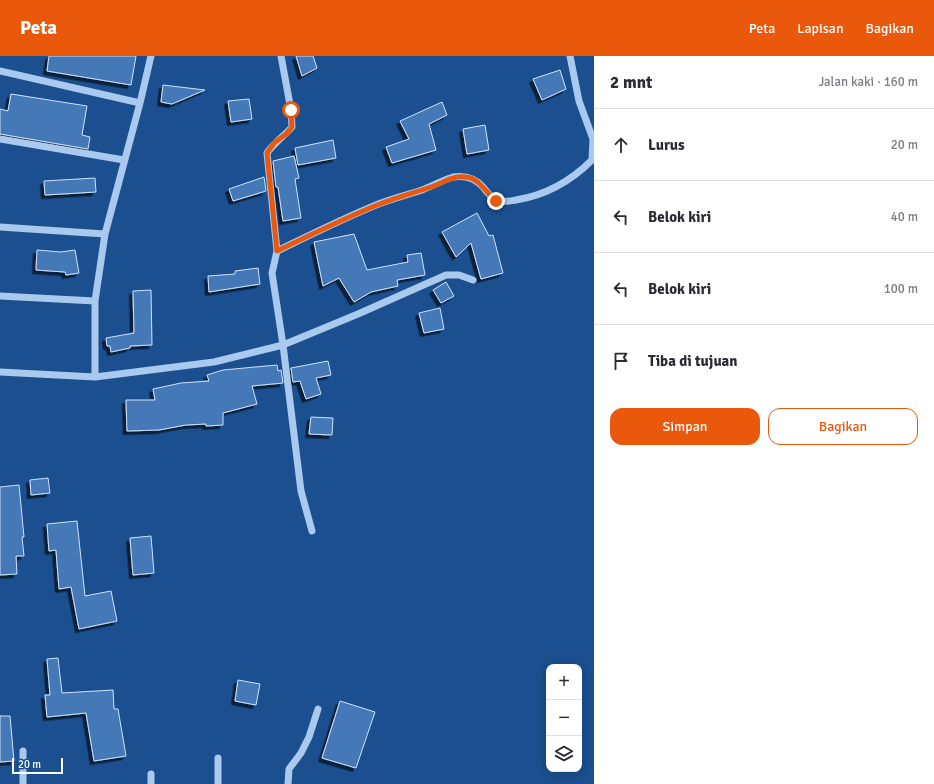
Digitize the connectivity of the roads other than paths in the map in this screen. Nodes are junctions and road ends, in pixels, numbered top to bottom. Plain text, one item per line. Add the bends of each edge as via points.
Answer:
1 (150, 56) edge
2 (281, 56) edge
3 (570, 56) edge
4 (0, 72) edge
5 (140, 103) junction
6 (0, 139) edge
7 (593, 139) edge
8 (124, 160) junction
9 (0, 228) edge
10 (105, 234) junction
11 (277, 251) junction
12 (473, 280) dead end
13 (0, 296) edge
14 (95, 301) junction
15 (283, 345) junction
16 (0, 372) edge
17 (95, 377) junction
18 (312, 530) dead end
19 (318, 708) dead end
20 (24, 751) dead end
21 (218, 758) dead end
22 (151, 774) dead end
23 (23, 784) edge
24 (151, 784) edge
25 (218, 784) edge
26 (288, 784) edge

1 - 5 street
2 - 11 street via 292,127 267,153
3 - 7 street via 579,101
4 - 5 street
5 - 8 street
6 - 8 street
7 - 11 street via 592,160 583,169 568,181 528,199 496,201 476,180 467,176 452,178 377,205
8 - 10 street
9 - 10 street
10 - 14 street
11 - 15 street via 272,273
12 - 15 street via 459,275 446,275
13 - 14 street
14 - 17 street
15 - 17 street via 214,362
15 - 18 street via 301,491
16 - 17 street
19 - 26 street via 309,737 289,769
20 - 23 street
21 - 25 street
22 - 24 street

